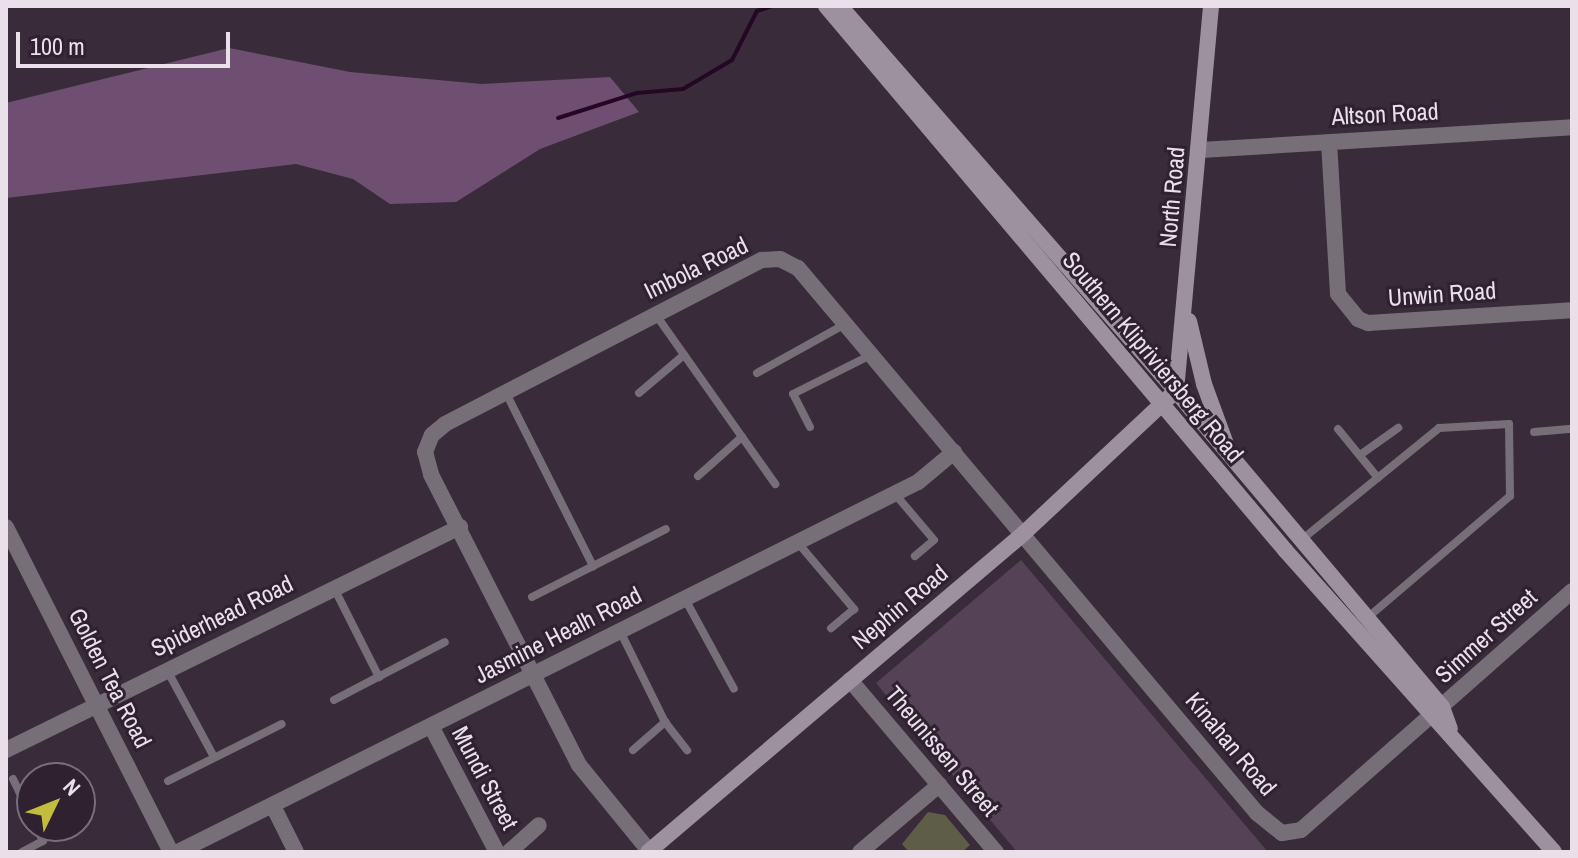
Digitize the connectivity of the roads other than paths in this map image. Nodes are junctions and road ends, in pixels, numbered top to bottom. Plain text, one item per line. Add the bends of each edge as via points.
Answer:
1 (826, 6) edge
2 (840, 6) edge
3 (1211, 6) edge
4 (1572, 127) edge
5 (1329, 142) junction
6 (1201, 150) junction
7 (1017, 220) junction
8 (1572, 310) edge
9 (1187, 312) junction
10 (656, 314) junction
11 (845, 324) junction
12 (684, 355) junction
13 (871, 355) junction
14 (757, 373) dead end
15 (1176, 391) junction
16 (506, 393) junction
17 (639, 393) dead end
18 (1164, 406) junction
19 (810, 427) dead end
20 (1398, 428) dead end
21 (1338, 429) dead end
22 (1572, 429) edge
23 (1534, 432) dead end
24 (742, 437) junction
25 (954, 452) junction
26 (1360, 455) junction
27 (1240, 468) junction
28 (698, 476) dead end
29 (1378, 478) junction
30 (775, 484) dead end
31 (895, 493) junction
32 (6, 527) edge
33 (460, 527) junction
34 (666, 529) dead end
35 (1024, 533) junction
36 (1300, 541) junction
37 (797, 542) junction
38 (915, 556) dead end
39 (593, 566) junction
40 (334, 588) junction
41 (1572, 591) edge
42 (532, 597) dead end
43 (684, 598) junction
44 (1360, 624) junction
45 (831, 628) dead end
46 (619, 631) junction
47 (445, 642) dead end
48 (167, 669) junction
49 (535, 673) junction
50 (379, 677) junction
51 (850, 680) junction
52 (734, 689) dead end
53 (334, 700) dead end
54 (96, 703) junction
55 (1437, 712) junction
56 (665, 722) junction
57 (282, 724) dead end
58 (431, 726) junction
59 (6, 750) edge
60 (633, 750) dead end
61 (687, 750) dead end
62 (214, 757) junction
63 (13, 779) dead end
64 (168, 781) dead end
65 (16, 785) edge
66 (939, 785) junction
67 (273, 806) junction
68 (539, 825) dead end
69 (41, 842) edge
70 (22, 852) edge
71 (171, 852) edge
72 (178, 852) edge
73 (296, 852) edge
74 (497, 852) edge
75 (509, 852) edge
76 (649, 852) edge
77 (860, 852) edge
78 (996, 852) edge
79 (1554, 852) edge

1 - 7 main road, Southern Klipriviersberg Road
2 - 7 main road, Southern Klipriviersberg Road
3 - 6 main road, North Road
4 - 5 street, Altson Road
5 - 6 street, Altson Road
5 - 8 street, Unwin Road via 1338,294 1358,319 1368,323
6 - 9 main road, North Road
7 - 15 main road, Southern Klipriviersberg Road
7 - 18 main road, Southern Klipriviersberg Road
9 - 15 main road, North Road
9 - 27 main road via 1211,408
10 - 11 street, Imbola Road via 762,260 780,259 795,265
10 - 12 lane
10 - 16 street, Imbola Road
11 - 13 street, Imbola Road
11 - 14 lane
12 - 17 lane
12 - 24 lane
13 - 19 lane via 793,394
13 - 25 street, Imbola Road
15 - 18 main road, Nephin Road
15 - 27 main road, Southern Klipriviersberg Road
16 - 33 street, Imbola Road via 436,430 425,452
16 - 39 lane
18 - 35 main road, Nephin Road
18 - 44 main road, Southern Klipriviersberg Road
20 - 26 lane
21 - 26 lane
22 - 23 lane
24 - 28 lane
24 - 30 lane
25 - 31 street, Jasmine Healh Road via 918,482
25 - 35 street, Imbola Road
26 - 29 lane
27 - 36 main road, Southern Klipriviersberg Road
29 - 36 lane
29 - 44 lane via 1439,428 1505,422 1511,427 1510,496
31 - 37 street, Jasmine Healh Road
31 - 38 lane via 934,540
32 - 54 street, Golden Tea Road
33 - 40 street, Spiderhead Road
33 - 49 street
34 - 39 lane
35 - 51 main road, Nephin Road
35 - 55 street, Kinahan Road via 1275,830 1301,830
36 - 44 main road, Southern Klipriviersberg Road
37 - 43 street, Jasmine Healh Road
37 - 45 lane via 854,609
39 - 42 lane
40 - 48 street, Spiderhead Road
40 - 50 lane
41 - 55 street, Simmer Street
43 - 46 street, Jasmine Healh Road
43 - 52 lane
44 - 55 main road, Southern Klipriviersberg Road
46 - 49 street, Jasmine Healh Road
46 - 56 lane
47 - 50 lane
48 - 54 street, Spiderhead Road
48 - 62 lane
49 - 58 street, Jasmine Healh Road
49 - 76 street via 585,776
50 - 53 lane
51 - 66 street, Theunissen Street
51 - 76 main road, Nephin Road
54 - 59 street, Spiderhead Road
54 - 71 street, Golden Tea Road
55 - 79 main road, Southern Klipriviersberg Road
56 - 60 lane
56 - 61 lane
57 - 62 lane
58 - 67 street, Jasmine Healh Road
58 - 74 street, Mundi Street
62 - 64 lane
63 - 65 lane
66 - 77 street
66 - 78 street, Theunissen Street
67 - 72 street, Jasmine Healh Road
67 - 73 street
68 - 75 street
69 - 70 lane

